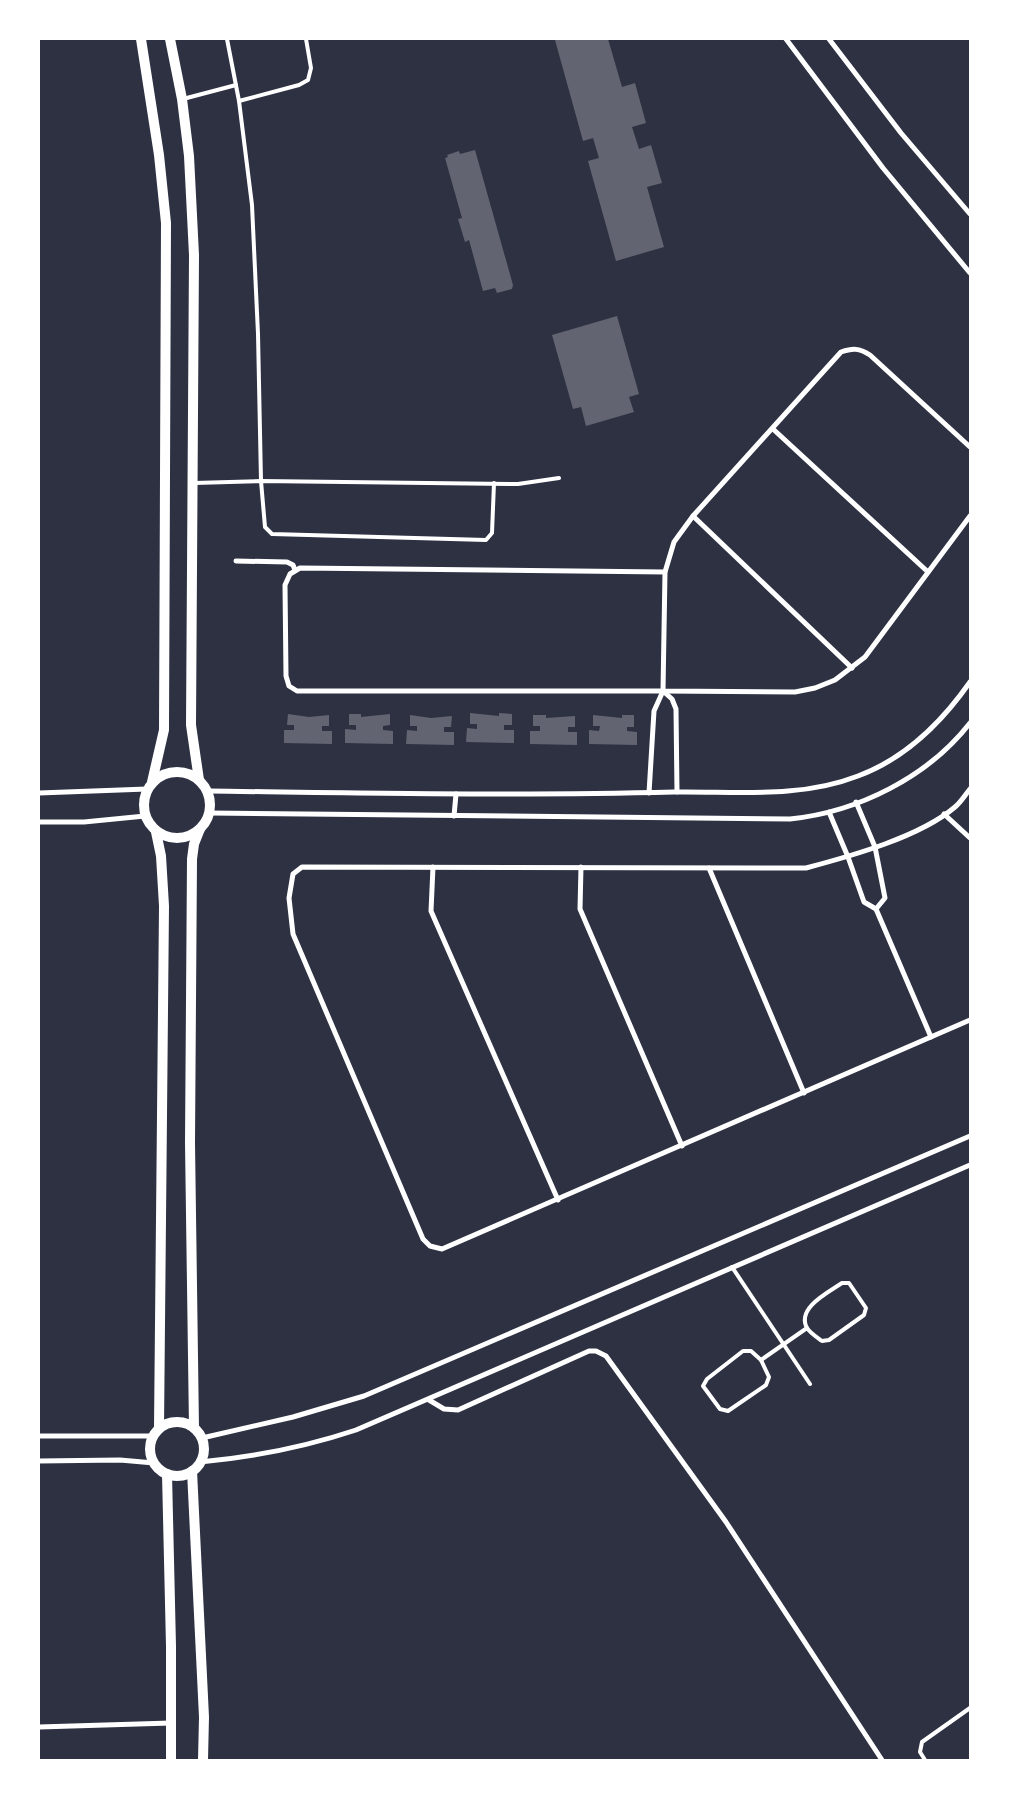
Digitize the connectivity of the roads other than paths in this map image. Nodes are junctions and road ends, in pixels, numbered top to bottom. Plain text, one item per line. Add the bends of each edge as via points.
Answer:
1 (141, 39) edge
2 (170, 39) edge
3 (227, 39) edge
4 (306, 39) edge
5 (786, 39) edge
6 (829, 39) edge
7 (236, 85) junction
8 (182, 99) junction
9 (239, 101) junction
10 (970, 214) edge
11 (970, 272) edge
12 (773, 429) junction
13 (970, 447) edge
14 (558, 478) dead end
15 (261, 481) junction
16 (194, 483) junction
17 (494, 483) junction
18 (693, 516) junction
19 (970, 516) edge
20 (236, 561) dead end
21 (295, 570) junction
22 (664, 572) junction
23 (928, 572) junction
24 (852, 668) junction
25 (970, 682) edge
26 (664, 692) junction
27 (970, 723) edge
28 (199, 780) junction
29 (150, 786) junction
30 (970, 789) edge
31 (208, 791) junction
32 (677, 792) junction
33 (39, 793) edge
34 (649, 793) junction
35 (456, 794) junction
36 (856, 802) junction
37 (829, 812) junction
38 (209, 813) junction
39 (944, 814) junction
40 (145, 816) junction
41 (454, 816) junction
42 (39, 822) edge
43 (200, 829) junction
44 (156, 832) junction
45 (970, 838) edge
46 (875, 847) junction
47 (848, 857) junction
48 (433, 867) junction
49 (581, 867) junction
50 (709, 868) junction
51 (876, 909) junction
52 (970, 1020) edge
53 (931, 1037) junction
54 (804, 1093) junction
55 (970, 1136) edge
56 (682, 1146) junction
57 (970, 1165) edge
58 (558, 1200) junction
59 (732, 1267) junction
60 (807, 1328) junction
61 (783, 1345) junction
62 (761, 1360) junction
63 (810, 1384) dead end
64 (428, 1400) junction
65 (194, 1428) junction
66 (156, 1432) junction
67 (39, 1436) edge
68 (202, 1438) junction
69 (39, 1461) edge
70 (200, 1462) junction
71 (154, 1463) junction
72 (192, 1471) junction
73 (167, 1474) junction
74 (970, 1708) edge
75 (171, 1723) junction
76 (39, 1727) edge
77 (171, 1760) edge
78 (204, 1760) edge
79 (882, 1760) edge
80 (925, 1760) edge

1 - 29 main road via 166,223 164,730
2 - 8 main road
3 - 7 lane
4 - 9 lane via 311,68 308,80
5 - 11 street via 883,168
6 - 10 street via 901,133
7 - 8 lane
7 - 9 lane
8 - 16 main road via 189,156 194,255
9 - 15 lane via 252,213
12 - 13 street via 841,352 851,348 870,355
12 - 18 street
12 - 23 street
14 - 17 lane via 518,484
15 - 16 lane
15 - 17 lane
15 - 17 lane via 263,520 272,534 469,540 486,540 491,535
16 - 28 main road via 190,725
18 - 22 street via 674,542
18 - 24 street
19 - 23 street
20 - 21 street via 287,562
21 - 22 street via 306,567
21 - 26 street via 284,585 286,676 289,686 297,691
22 - 26 street
23 - 24 street via 865,657
24 - 26 street via 828,682 795,692
25 - 32 street via 957,701 915,742 896,757 857,777 785,792
26 - 32 street via 676,709
26 - 34 street via 654,711
27 - 36 street via 916,773 900,784
28 - 29 main road via 180,771 160,776
28 - 31 main road
29 - 33 street
29 - 40 main road via 144,798
30 - 39 street via 956,806
31 - 35 street
31 - 38 main road
32 - 34 street
34 - 35 street
35 - 41 street
36 - 37 street
36 - 46 street
37 - 41 street via 781,819
37 - 47 street
38 - 41 street
38 - 43 main road
39 - 45 street
39 - 46 street
40 - 42 street via 84,822
40 - 44 main road
43 - 44 main road via 183,838
43 - 65 main road via 192,858 190,1074
44 - 66 main road via 164,906
46 - 47 street
46 - 51 street via 885,898
47 - 50 street via 806,868
47 - 51 street via 864,902
48 - 49 street
48 - 58 street via 431,912
48 - 58 street via 297,869 291,879 289,898 293,934 423,1239 430,1246 442,1249
49 - 50 street
49 - 56 street via 580,909
50 - 54 street
51 - 53 street
52 - 53 street
53 - 54 street
54 - 56 street
55 - 68 street via 364,1396 293,1417
56 - 58 street
57 - 59 street
59 - 61 lane
59 - 64 street
60 - 60 lane via 805,1315 808,1308 842,1282 849,1283 866,1308 864,1315 829,1340 822,1341
60 - 61 lane
61 - 62 lane
61 - 63 lane
62 - 62 lane via 751,1351 743,1351 707,1379 703,1386 720,1409 728,1411 766,1385 769,1377
64 - 70 street via 356,1430 308,1445
64 - 79 street via 444,1409 458,1410 589,1351 606,1356 726,1522
65 - 66 main road via 177,1422 168,1423
65 - 68 main road
66 - 67 street
66 - 71 main road via 150,1445
68 - 70 main road via 204,1447
69 - 71 street
70 - 72 main road
71 - 73 main road
72 - 73 main road via 183,1475
72 - 78 main road
73 - 75 main road
74 - 80 lane via 922,1742 920,1752
75 - 76 street
75 - 77 main road

